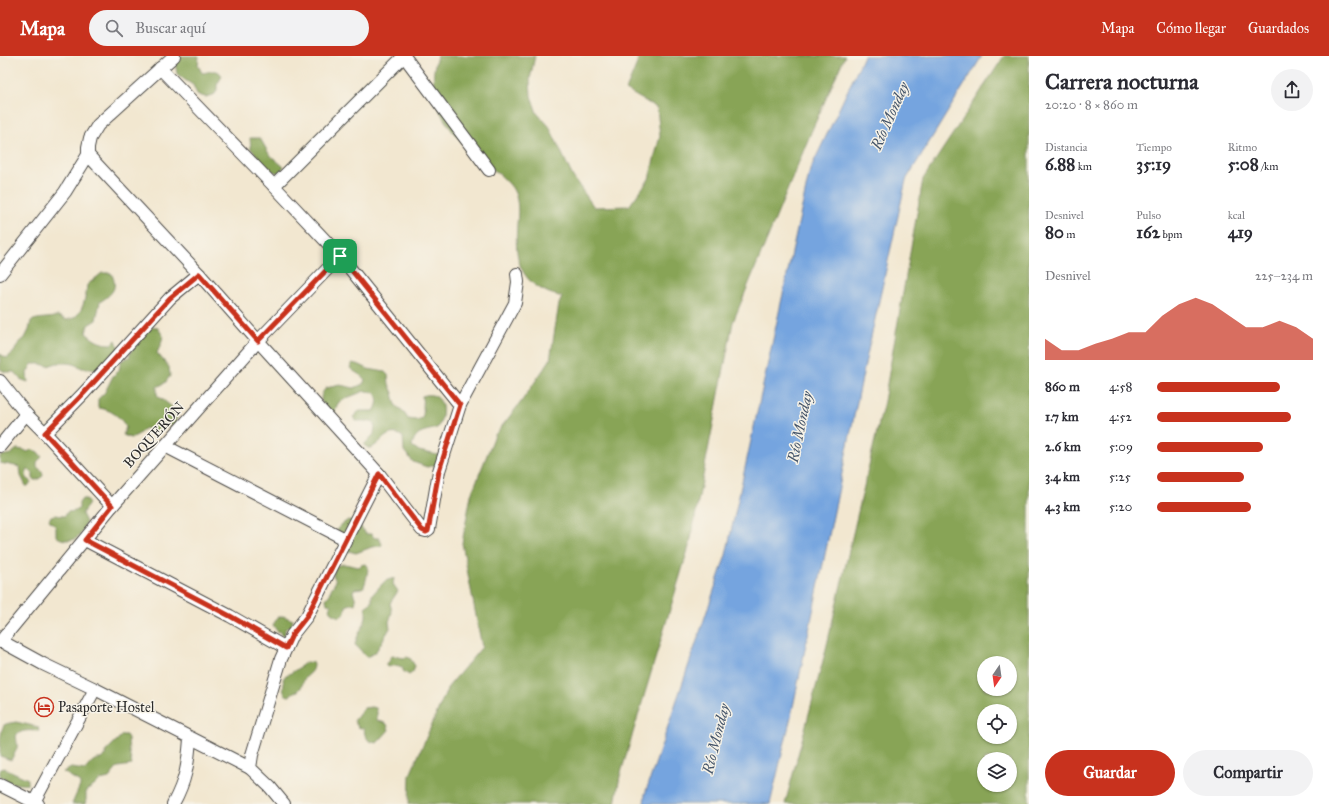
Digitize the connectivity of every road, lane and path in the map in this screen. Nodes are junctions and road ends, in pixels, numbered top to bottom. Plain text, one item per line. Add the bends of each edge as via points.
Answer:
1 (174, 56) edge
2 (404, 56) edge
3 (160, 68) junction
4 (88, 156) junction
5 (489, 170) dead end
6 (274, 186) junction
7 (340, 256) junction
8 (0, 274) edge
9 (199, 274) junction
10 (517, 274) dead end
11 (258, 341) junction
12 (0, 381) edge
13 (460, 405) junction
14 (26, 414) junction
15 (45, 433) junction
16 (0, 446) edge
17 (165, 446) junction
18 (379, 474) junction
19 (112, 506) junction
20 (345, 539) junction
21 (85, 540) junction
22 (0, 641) edge
23 (286, 648) junction
24 (94, 689) junction
25 (190, 739) junction
26 (250, 768) junction
27 (0, 785) edge
28 (36, 803) edge
29 (174, 804) edge
30 (284, 804) edge

1 - 3 street
2 - 5 street
2 - 6 street
3 - 4 street via 98,125 90,138
3 - 6 street
4 - 8 street via 66,192
4 - 9 street
6 - 7 street
7 - 11 street, BOQUERÓN
7 - 13 street
9 - 11 street
9 - 15 street via 170,298
10 - 13 street via 515,303
11 - 17 street, BOQUERÓN
11 - 18 street
12 - 14 street
13 - 18 street via 439,471 428,531 422,530
14 - 15 street
14 - 16 street
15 - 19 street
17 - 19 street, BOQUERÓN
17 - 20 street
18 - 20 street
19 - 21 street, BOQUERÓN
20 - 23 street via 307,616 292,635
21 - 22 street, BOQUERÓN
21 - 23 street
22 - 24 street
23 - 26 street
24 - 25 street
24 - 28 street
25 - 26 street
25 - 29 street via 186,773
26 - 30 street
27 - 28 street

